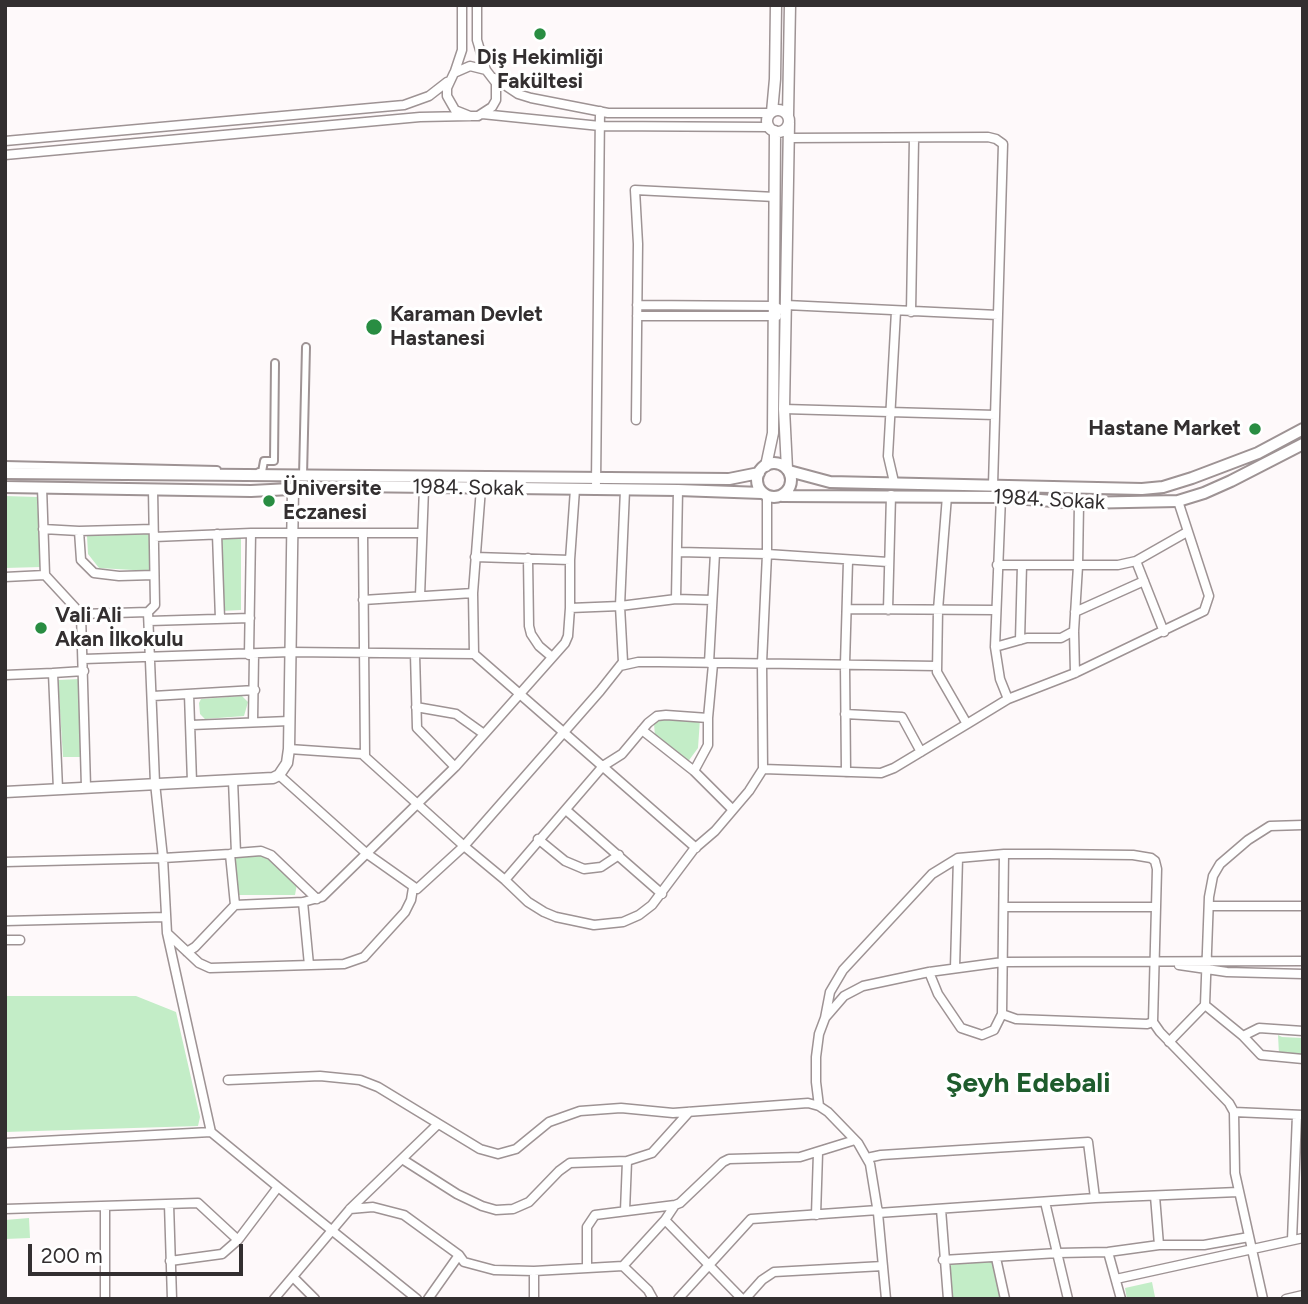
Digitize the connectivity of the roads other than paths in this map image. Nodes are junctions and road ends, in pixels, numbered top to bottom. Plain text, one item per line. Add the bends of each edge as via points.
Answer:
1 (462, 5) edge
2 (477, 5) edge
3 (776, 5) edge
4 (790, 5) edge
5 (486, 70) junction
6 (452, 76) junction
7 (494, 78) junction
8 (600, 111) junction
9 (771, 113) junction
10 (482, 114) junction
11 (470, 116) junction
12 (788, 120) junction
13 (600, 126) junction
14 (772, 129) junction
15 (789, 138) junction
16 (914, 139) junction
17 (5, 141) edge
18 (5, 155) edge
19 (775, 197) junction
20 (637, 305) junction
21 (786, 308) junction
22 (774, 312) junction
23 (896, 312) junction
24 (911, 312) junction
25 (998, 315) junction
26 (637, 316) junction
27 (306, 347) dead end
28 (275, 363) dead end
29 (784, 409) junction
30 (890, 413) junction
31 (995, 415) junction
32 (636, 421) dead end
33 (1303, 429) edge
34 (1303, 444) edge
35 (5, 465) edge
36 (763, 469) junction
37 (788, 470) junction
38 (5, 472) edge
39 (303, 476) junction
40 (894, 482) junction
41 (596, 484) junction
42 (993, 485) junction
43 (5, 486) edge
44 (42, 486) junction
45 (424, 488) junction
46 (481, 488) junction
47 (1153, 488) junction
48 (153, 489) junction
49 (293, 489) junction
50 (575, 489) junction
51 (625, 490) junction
52 (678, 490) junction
53 (765, 494) junction
54 (891, 495) junction
55 (782, 496) junction
56 (947, 496) junction
57 (1001, 497) junction
58 (1153, 502) junction
59 (1178, 502) junction
60 (1079, 503) junction
61 (43, 529) junction
62 (79, 531) junction
63 (1187, 532) junction
64 (154, 533) junction
65 (251, 533) junction
66 (292, 533) junction
67 (421, 533) junction
68 (216, 534) junction
69 (363, 534) junction
70 (678, 552) junction
71 (715, 553) junction
72 (768, 554) junction
73 (475, 557) junction
74 (528, 558) junction
75 (570, 560) junction
76 (848, 561) junction
77 (1136, 561) junction
78 (888, 562) junction
79 (997, 565) junction
80 (1022, 565) junction
81 (1078, 566) junction
82 (45, 575) junction
83 (154, 575) junction
84 (5, 577) edge
85 (1144, 581) junction
86 (473, 593) junction
87 (420, 596) junction
88 (676, 599) junction
89 (363, 600) junction
90 (712, 600) junction
91 (620, 606) junction
92 (570, 608) junction
93 (847, 609) junction
94 (888, 610) junction
95 (938, 610) junction
96 (995, 610) junction
97 (1075, 612) junction
98 (81, 614) junction
99 (148, 616) junction
100 (250, 618) junction
101 (220, 619) junction
102 (1074, 631) junction
103 (1164, 632) junction
104 (1020, 640) junction
105 (995, 647) junction
106 (290, 652) junction
107 (363, 653) junction
108 (415, 654) junction
109 (474, 654) junction
110 (251, 655) junction
111 (150, 657) junction
112 (552, 657) junction
113 (84, 659) junction
114 (711, 663) junction
115 (762, 663) junction
116 (845, 664) junction
117 (620, 666) junction
118 (937, 666) junction
119 (84, 671) junction
120 (52, 673) junction
121 (1075, 673) junction
122 (5, 675) edge
123 (255, 691) junction
124 (188, 694) junction
125 (519, 695) junction
126 (153, 696) junction
127 (1008, 699) junction
128 (416, 707) junction
129 (845, 714) junction
130 (708, 718) junction
131 (289, 721) junction
132 (253, 722) junction
133 (967, 724) junction
134 (191, 725) junction
135 (642, 730) junction
136 (564, 732) junction
137 (484, 734) junction
138 (289, 749) junction
139 (921, 752) junction
140 (365, 756) junction
141 (603, 766) junction
142 (455, 767) junction
143 (763, 769) junction
144 (694, 771) junction
145 (846, 772) junction
146 (279, 775) junction
147 (233, 780) junction
148 (192, 782) junction
149 (155, 783) junction
150 (86, 787) junction
151 (58, 789) junction
152 (5, 792) edge
153 (419, 804) junction
154 (732, 809) junction
155 (566, 810) junction
156 (1303, 825) edge
157 (538, 839) junction
158 (464, 846) junction
159 (696, 848) junction
160 (233, 853) junction
161 (366, 853) junction
162 (1004, 854) junction
163 (619, 855) junction
164 (163, 858) junction
165 (958, 858) junction
166 (5, 862) edge
167 (505, 880) junction
168 (413, 888) junction
169 (662, 894) junction
170 (317, 899) junction
171 (303, 902) junction
172 (235, 905) junction
173 (1209, 906) junction
174 (1303, 906) edge
175 (1004, 907) junction
176 (1156, 908) junction
177 (164, 918) junction
178 (5, 921) edge
179 (167, 933) junction
180 (5, 940) edge
181 (20, 940) dead end
182 (187, 952) junction
183 (1303, 961) edge
184 (1003, 962) junction
185 (1155, 962) junction
186 (309, 965) junction
187 (1208, 965) junction
188 (955, 968) junction
189 (929, 972) junction
190 (1303, 974) edge
191 (1205, 1005) junction
192 (1002, 1014) junction
193 (825, 1018) junction
194 (1153, 1022) junction
195 (1303, 1031) edge
196 (1242, 1036) junction
197 (1170, 1042) junction
198 (1303, 1059) edge
199 (228, 1080) dead end
200 (819, 1106) junction
201 (689, 1112) junction
202 (1234, 1112) junction
203 (1300, 1115) edge
204 (438, 1124) junction
205 (211, 1132) junction
206 (855, 1140) junction
207 (5, 1143) edge
208 (818, 1153) junction
209 (867, 1158) junction
210 (401, 1159) junction
211 (627, 1161) junction
212 (1299, 1168) edge
213 (278, 1187) junction
214 (1238, 1192) junction
215 (1155, 1196) junction
216 (1095, 1198) junction
217 (1045, 1202) junction
218 (169, 1204) junction
219 (675, 1205) junction
220 (104, 1206) junction
221 (5, 1209) edge
222 (350, 1209) junction
223 (941, 1209) junction
224 (625, 1211) junction
225 (878, 1212) junction
226 (816, 1215) junction
227 (665, 1220) junction
228 (333, 1230) junction
229 (1249, 1237) junction
230 (1303, 1238) edge
231 (238, 1240) junction
232 (1292, 1240) junction
233 (1159, 1245) junction
234 (1251, 1250) junction
235 (1108, 1252) junction
236 (1058, 1253) junction
237 (458, 1255) junction
238 (996, 1258) junction
239 (943, 1260) junction
240 (170, 1261) junction
241 (623, 1266) junction
242 (708, 1266) junction
243 (883, 1266) junction
244 (587, 1267) junction
245 (534, 1270) junction
246 (293, 1277) junction
247 (1116, 1279) junction
248 (1303, 1295) edge
249 (105, 1299) edge
250 (172, 1299) edge
251 (274, 1299) edge
252 (314, 1299) edge
253 (417, 1299) edge
254 (428, 1299) edge
255 (534, 1299) edge
256 (653, 1299) edge
257 (678, 1299) edge
258 (744, 1299) edge
259 (886, 1299) edge
260 (948, 1299) edge
261 (1005, 1299) edge
262 (1068, 1299) edge
263 (1121, 1299) edge
264 (1263, 1299) edge
265 (1286, 1299) edge

1 - 6 street via 461,50
2 - 5 street via 477,40
3 - 9 street
4 - 12 street
5 - 6 street via 470,65
5 - 7 street
6 - 11 street via 447,96 450,103
6 - 17 street via 429,96 404,105
7 - 8 street via 518,94
7 - 10 street via 496,100
8 - 9 street
8 - 13 street
9 - 12 street via 780,110
9 - 14 street via 767,120
10 - 11 street
10 - 13 street
11 - 18 street
12 - 14 street via 782,131
12 - 15 street
13 - 14 street
13 - 41 street
14 - 19 street
15 - 16 street
15 - 21 street
16 - 24 street
16 - 25 street via 988,137 1003,144
19 - 20 street via 635,190
19 - 22 street
20 - 22 street
20 - 26 street
21 - 22 street
21 - 23 street
21 - 29 street
22 - 26 street
22 - 36 street via 773,433
23 - 24 street
23 - 30 street
24 - 25 street
25 - 31 street
26 - 32 street
27 - 39 street
28 - 35 street via 274,461 264,461 262,472
29 - 30 street
29 - 37 street
30 - 31 street
30 - 40 street via 889,464
31 - 42 street
33 - 47 main road via 1258,453
34 - 59 main road, 1984. Sokak
36 - 37 main road via 779,464
36 - 41 main road via 729,479
36 - 53 main road via 757,484
37 - 40 main road via 830,482
37 - 55 main road via 790,488
38 - 39 main road
39 - 41 main road
40 - 42 main road
41 - 50 main road, 1984. Sokak
41 - 51 main road, 1984. Sokak
42 - 47 main road
43 - 44 main road, 1984. Sokak
44 - 48 main road, 1984. Sokak
44 - 61 street
45 - 46 main road, 1984. Sokak
45 - 49 main road, 1984. Sokak
45 - 67 street
46 - 50 main road, 1984. Sokak
46 - 73 street
47 - 58 main road
48 - 49 main road, 1984. Sokak
48 - 64 street
49 - 66 street
50 - 75 street
51 - 52 main road, 1984. Sokak
51 - 91 street
52 - 53 main road, 1984. Sokak
52 - 70 street
53 - 55 main road
53 - 72 street
54 - 55 main road, 1984. Sokak
54 - 56 main road, 1984. Sokak
54 - 78 street
56 - 57 main road, 1984. Sokak
56 - 95 street
57 - 60 main road, 1984. Sokak
57 - 79 street
58 - 59 main road, 1984. Sokak
58 - 60 main road, 1984. Sokak
59 - 63 street
60 - 81 street
61 - 62 street
61 - 82 street
62 - 64 street
62 - 83 street via 81,560 94,573
63 - 77 street
63 - 103 street via 1208,604 1205,611
64 - 68 street
64 - 83 street
65 - 66 street
65 - 68 street
65 - 100 street
66 - 69 street
66 - 106 street
67 - 69 street
67 - 87 street
68 - 101 street
69 - 89 street
70 - 71 street
70 - 88 street
71 - 72 street
71 - 90 street
72 - 76 street
72 - 115 street
73 - 74 street
73 - 86 street
74 - 75 street
74 - 112 street via 529,626 539,646
75 - 92 street
76 - 78 street
76 - 93 street
77 - 81 street
77 - 85 street
78 - 94 street
79 - 80 street
79 - 96 street
80 - 81 street
80 - 104 street
81 - 97 street
82 - 84 street
82 - 98 street
83 - 99 street via 155,605
85 - 97 street
85 - 103 street
86 - 87 street
86 - 109 street
87 - 89 street
88 - 90 street
88 - 91 street
89 - 107 street
90 - 114 street
91 - 92 street
91 - 117 street via 624,655
92 - 112 street via 568,636
93 - 94 street
93 - 116 street
94 - 95 street
95 - 96 street
95 - 118 street
96 - 105 street
97 - 102 street
98 - 99 street
98 - 113 street
99 - 101 street
99 - 111 street
100 - 101 street
100 - 110 street
102 - 104 street via 1060,638
102 - 121 street
103 - 121 street
104 - 105 street
105 - 127 street
106 - 107 street
106 - 110 street
106 - 131 street
107 - 108 street
107 - 140 street
108 - 109 street
108 - 128 street
109 - 125 street
110 - 111 street
110 - 123 street
111 - 113 street
111 - 126 street
112 - 125 street
113 - 119 street
114 - 115 street
114 - 117 street
114 - 130 street
115 - 116 street
115 - 143 street
116 - 118 street
116 - 129 street
117 - 136 street
118 - 133 street
119 - 120 street
119 - 150 street
120 - 122 street
120 - 151 street
121 - 127 street
123 - 124 street
123 - 132 street
124 - 126 street
124 - 134 street
125 - 136 street
125 - 137 street
126 - 149 street
127 - 133 street
128 - 137 street via 456,714
128 - 142 street via 417,727
129 - 139 street via 902,717
129 - 145 street
130 - 135 street via 657,716
130 - 144 street via 708,746
131 - 132 street
131 - 138 street
132 - 134 street
133 - 139 street
134 - 148 street
135 - 141 street via 622,754
135 - 144 street
136 - 141 street
136 - 158 street
137 - 142 street
138 - 140 street
138 - 146 street via 288,763
139 - 145 street via 881,773
140 - 153 street
141 - 155 street
141 - 159 street
142 - 153 street
143 - 145 street
143 - 154 street
144 - 154 street
146 - 147 street
146 - 161 street
147 - 148 street
147 - 160 street
148 - 149 street
149 - 150 street
149 - 164 street
150 - 151 street
151 - 152 street
153 - 158 street
153 - 161 street
154 - 159 street
155 - 157 street
155 - 163 street
156 - 173 street via 1270,826 1220,864 1213,876
157 - 163 street via 565,861 584,869 601,867
157 - 167 street
158 - 167 street
158 - 168 street
159 - 169 street
160 - 164 street
160 - 170 street via 271,855
160 - 172 street
161 - 168 street
161 - 170 street
162 - 165 street
162 - 175 street
162 - 176 street via 1151,858 1157,869
163 - 169 street
164 - 166 street
164 - 177 street
165 - 188 street
165 - 193 street via 932,874 843,970 830,992
167 - 169 street via 544,912 594,925 639,915
168 - 186 street via 409,905 363,957 344,964
170 - 171 street
171 - 172 street
171 - 186 street
172 - 182 street
173 - 174 street
173 - 187 street
175 - 176 street
175 - 184 street
176 - 185 street
177 - 178 street
177 - 179 street
179 - 182 street
179 - 205 street
180 - 181 street
182 - 186 street via 210,968
183 - 187 street
184 - 185 street
184 - 188 street
184 - 192 street
185 - 187 street
185 - 194 street
187 - 190 street via 1227,972
187 - 191 street
188 - 189 street
189 - 192 street via 961,1028 988,1034
189 - 193 street via 851,991
191 - 196 street
191 - 197 street
192 - 194 street via 1016,1019
193 - 200 street via 816,1057
194 - 197 street
195 - 196 street via 1259,1028
196 - 198 street via 1261,1055
197 - 202 street
199 - 204 street via 347,1078 377,1087
200 - 201 street via 808,1103
200 - 206 street
201 - 204 street via 580,1111 549,1122 516,1149 498,1154 480,1149
201 - 211 street via 652,1153
202 - 203 street
202 - 214 street
203 - 212 street
204 - 210 street
205 - 207 street
205 - 213 street
206 - 208 street
206 - 209 street
208 - 219 street via 729,1159
208 - 226 street
209 - 216 street via 1088,1142
209 - 225 street
210 - 211 street via 457,1194 496,1210 529,1202 570,1163
210 - 222 street
211 - 224 street
212 - 232 street
213 - 228 street
213 - 231 street
214 - 215 street
214 - 229 street
215 - 216 street
215 - 233 street
216 - 217 street
217 - 223 street
217 - 236 street
218 - 220 street
218 - 231 street via 198,1203
218 - 240 street
219 - 224 street
219 - 227 street
220 - 221 street
220 - 249 street
222 - 228 street
222 - 237 street via 373,1207 404,1214
223 - 225 street
223 - 239 street
224 - 244 street via 596,1215 591,1220
225 - 226 street
225 - 243 street
226 - 242 street via 751,1219
227 - 241 street
227 - 242 street
228 - 246 street
228 - 253 street
229 - 233 street via 1204,1245
229 - 234 street
230 - 232 street
231 - 240 street via 222,1254
232 - 234 street
233 - 235 street
234 - 247 street
234 - 264 street
235 - 236 street
235 - 247 street
236 - 238 street
236 - 262 street
237 - 245 street via 464,1262 494,1270
237 - 254 street
238 - 239 street
238 - 261 street
239 - 260 street
240 - 250 street
241 - 244 street
241 - 256 street
242 - 257 street
242 - 258 street
243 - 258 street via 774,1272
243 - 259 street
244 - 245 street
245 - 255 street
246 - 251 street
246 - 252 street
247 - 263 street
248 - 265 street

